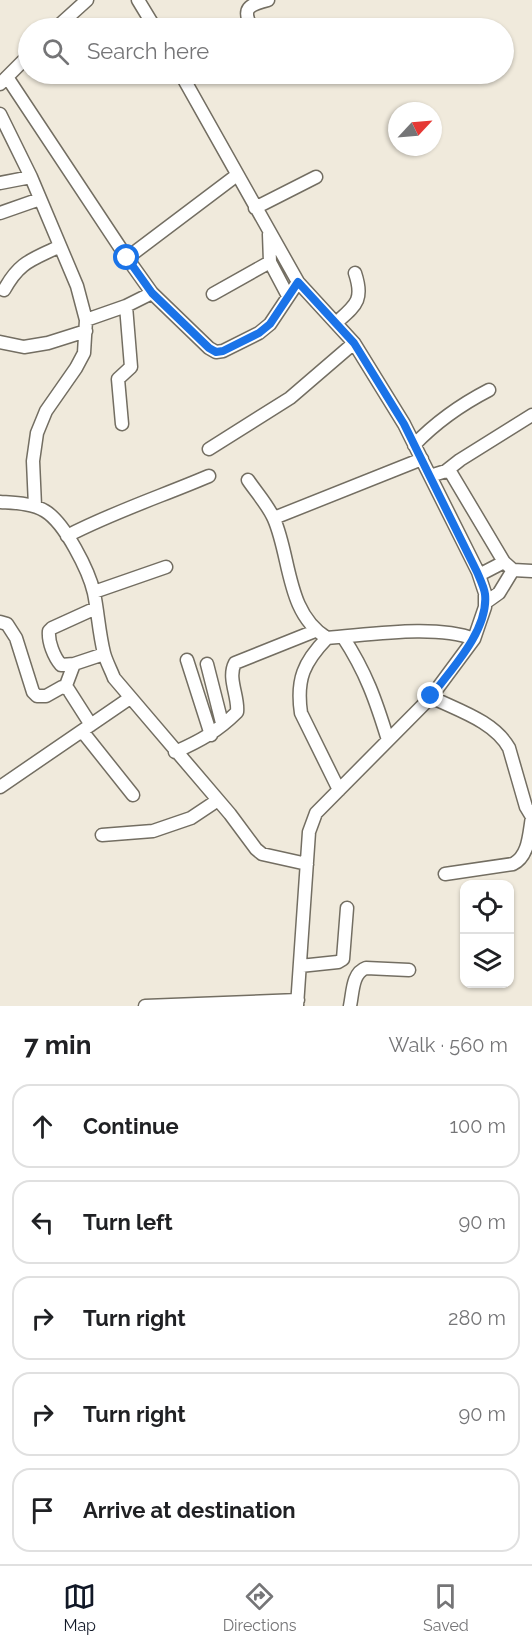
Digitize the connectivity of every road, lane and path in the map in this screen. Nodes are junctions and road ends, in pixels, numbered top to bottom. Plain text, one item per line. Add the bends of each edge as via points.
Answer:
1 (138, 0) edge
2 (268, 0) edge
3 (82, 1) edge
4 (66, 18) edge
5 (149, 18) edge
6 (247, 18) edge
7 (18, 66) edge
8 (4, 81) edge
9 (187, 84) edge
10 (0, 114) edge
11 (237, 175) junction
12 (31, 177) junction
13 (316, 177) dead end
14 (0, 183) edge
15 (40, 199) junction
16 (255, 208) junction
17 (0, 213) edge
18 (270, 234) junction
19 (60, 246) junction
20 (127, 258) junction
21 (270, 262) junction
22 (355, 273) dead end
23 (298, 282) junction
24 (4, 290) dead end
25 (152, 293) junction
26 (213, 294) dead end
27 (288, 296) junction
28 (126, 306) junction
29 (337, 322) junction
30 (86, 326) junction
31 (0, 342) edge
32 (354, 343) junction
33 (489, 390) dead end
34 (532, 416) edge
35 (122, 424) dead end
36 (414, 445) junction
37 (209, 449) dead end
38 (422, 459) junction
39 (446, 471) junction
40 (209, 476) dead end
41 (430, 476) junction
42 (248, 480) dead end
43 (0, 502) edge
44 (35, 506) junction
45 (274, 518) junction
46 (67, 536) junction
47 (508, 566) junction
48 (166, 567) dead end
49 (532, 571) edge
50 (479, 575) junction
51 (94, 592) junction
52 (485, 603) junction
53 (96, 609) junction
54 (0, 622) edge
55 (315, 631) junction
56 (343, 637) junction
57 (327, 638) junction
58 (474, 639) junction
59 (104, 654) junction
60 (187, 660) dead end
61 (74, 664) junction
62 (207, 664) dead end
63 (65, 688) junction
64 (431, 696) junction
65 (130, 698) junction
66 (222, 723) junction
67 (86, 728) junction
68 (212, 735) junction
69 (388, 740) junction
70 (175, 752) junction
71 (0, 787) edge
72 (339, 790) junction
73 (133, 795) dead end
74 (218, 800) junction
75 (532, 817) edge
76 (102, 835) dead end
77 (307, 864) junction
78 (444, 874) dead end
79 (347, 908) dead end
80 (300, 966) junction
81 (409, 970) dead end
82 (298, 1003) edge
83 (145, 1006) edge
84 (350, 1006) edge

1 - 5 street
2 - 6 street via 248,9
3 - 4 street
7 - 8 street
8 - 20 street
9 - 11 street
10 - 12 street
11 - 16 street
11 - 20 street
12 - 14 street
12 - 15 street
13 - 16 street
15 - 17 street
15 - 19 street
16 - 18 street
18 - 21 street
18 - 23 street
19 - 24 street via 19,266
19 - 30 street via 77,286
20 - 25 street
21 - 26 street
21 - 27 street
22 - 29 street via 360,295 356,305
23 - 27 street
23 - 29 street
25 - 27 street via 216,352 259,333 270,324
25 - 28 street
28 - 30 street
28 - 35 street via 131,367 118,379
29 - 32 street
30 - 31 street via 48,343 24,347
30 - 44 street via 84,353 46,411 37,433 33,460
32 - 36 street
32 - 37 street via 290,398
33 - 36 street via 441,419
34 - 39 street
36 - 38 street
38 - 41 street
38 - 45 street
39 - 41 street
39 - 47 street via 456,479
40 - 46 street via 126,507
41 - 50 street
42 - 45 street
43 - 44 street
44 - 46 street via 46,511
45 - 55 street via 296,598
46 - 51 street
47 - 49 street
47 - 50 street
47 - 52 street via 499,593
48 - 51 street
50 - 52 street
51 - 53 street
52 - 58 street
53 - 59 street
53 - 61 street via 48,632 57,661 61,665
54 - 63 street via 7,624 16,638 33,692 46,696
55 - 57 street
55 - 66 street via 235,663 232,678 237,712
56 - 57 street
56 - 58 street via 449,633
56 - 69 street via 368,679
57 - 72 street via 302,672 299,700 301,713
58 - 64 street
59 - 61 street
59 - 65 street via 114,678
60 - 68 street
61 - 63 street
62 - 66 street
63 - 67 street via 73,696
64 - 69 street
64 - 75 street via 488,726 504,739
65 - 67 street
65 - 70 street
66 - 68 street
67 - 71 street
67 - 73 street
68 - 70 street
69 - 72 street
70 - 74 street
72 - 77 street via 312,820
74 - 76 street via 191,818 153,831
74 - 77 street via 262,854
75 - 78 street via 519,861
77 - 80 street
79 - 80 street via 343,959
80 - 82 street
81 - 84 street via 360,970
82 - 83 street

